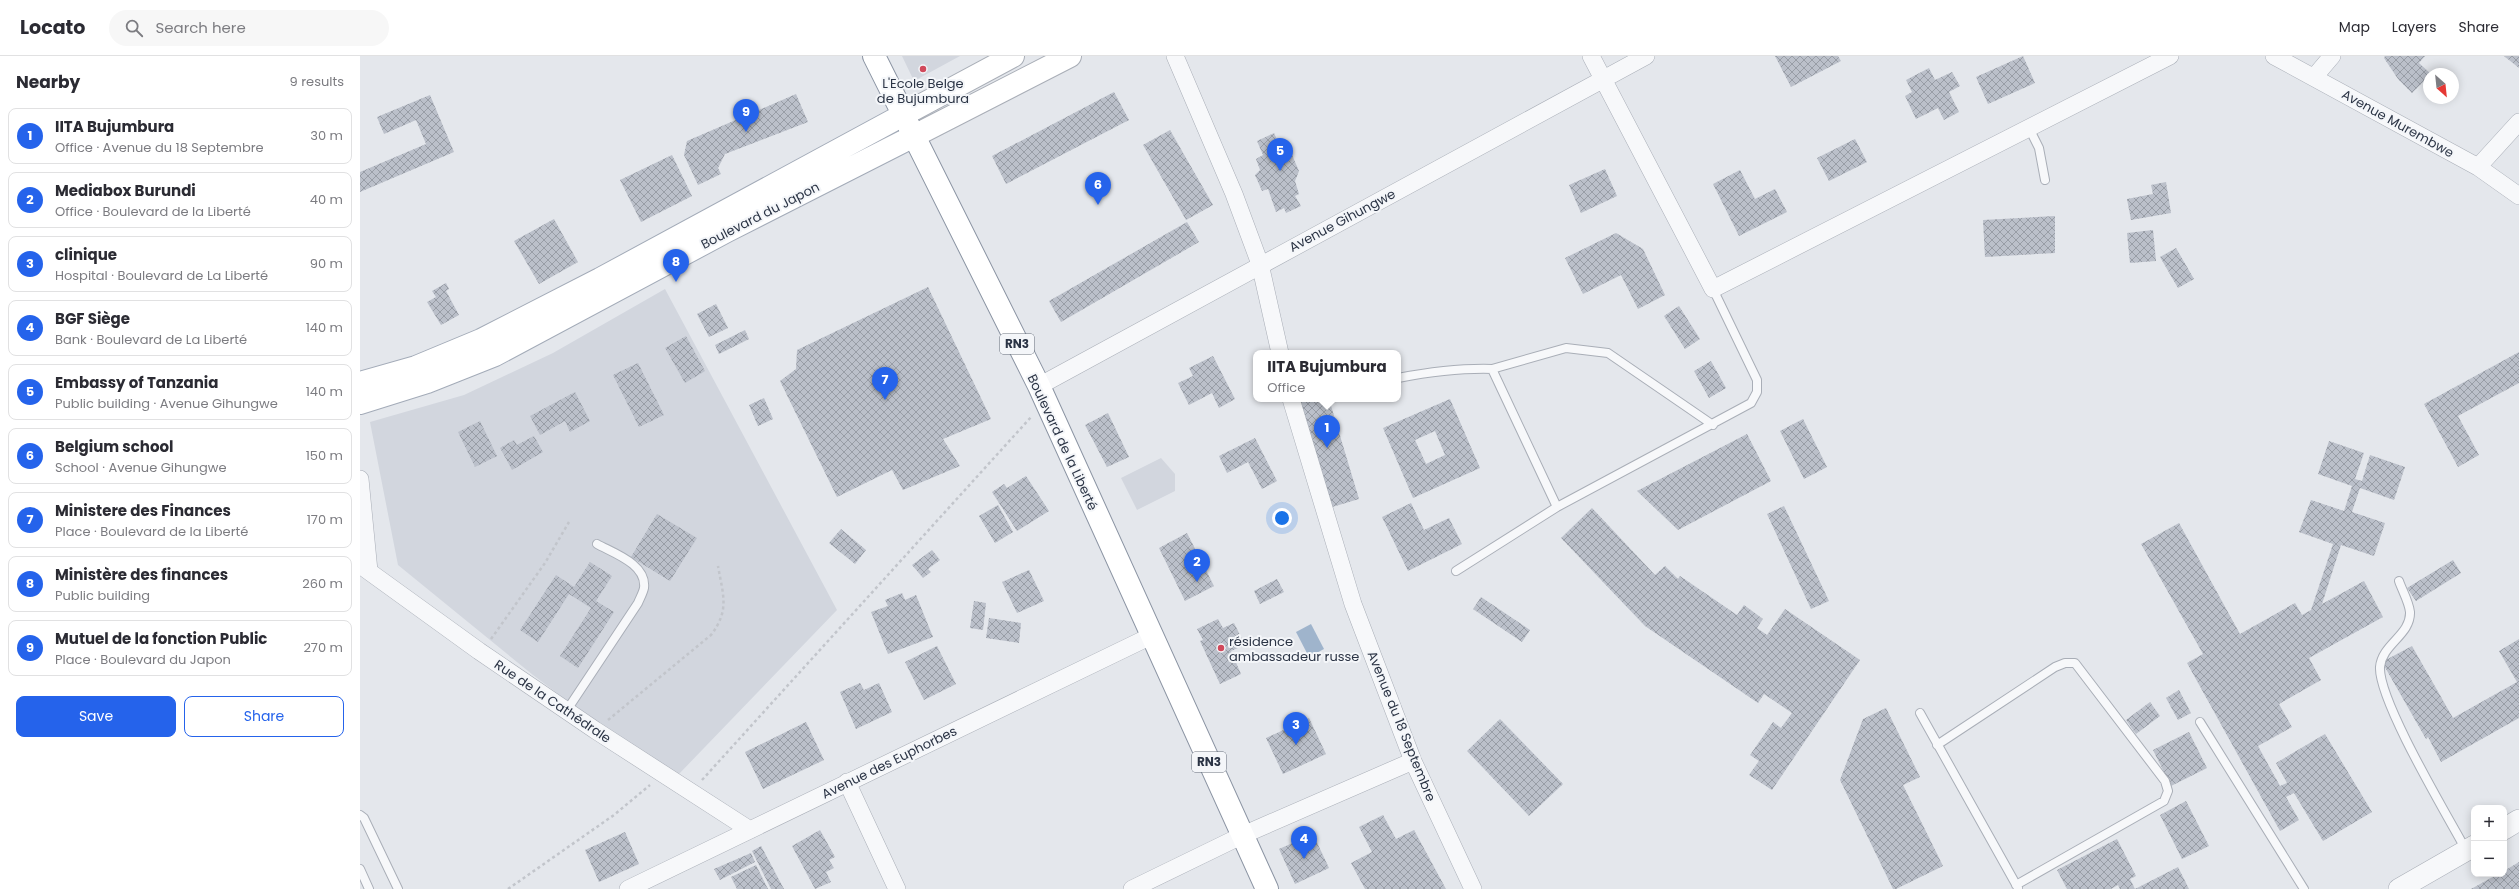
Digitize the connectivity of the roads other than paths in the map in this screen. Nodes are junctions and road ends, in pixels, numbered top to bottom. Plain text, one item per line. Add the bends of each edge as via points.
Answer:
1 (874, 56) edge
2 (1013, 56) edge
3 (1070, 56) edge
4 (1174, 56) edge
5 (1591, 56) edge
6 (1646, 56) edge
7 (2170, 56) edge
8 (2274, 56) edge
9 (2332, 56) edge
10 (2315, 76) junction
11 (1603, 80) junction
12 (903, 115) junction
13 (2519, 122) edge
14 (2030, 128) junction
15 (914, 136) junction
16 (2478, 167) junction
17 (2045, 180) dead end
18 (2519, 196) edge
19 (1260, 264) junction
20 (1713, 289) junction
21 (525, 329) junction
22 (1279, 350) edge
23 (1492, 368) junction
24 (1401, 377) edge
25 (360, 383) edge
26 (1042, 394) junction
27 (1292, 402) edge
28 (360, 403) edge
29 (1713, 425) junction
30 (360, 479) edge
31 (1557, 507) junction
32 (597, 544) dead end
33 (364, 568) edge
34 (1456, 571) dead end
35 (2399, 581) dead end
36 (1151, 636) junction
37 (567, 710) junction
38 (1920, 713) dead end
39 (2200, 722) dead end
40 (1937, 745) junction
41 (1414, 761) junction
42 (847, 782) junction
43 (360, 815) edge
44 (2519, 820) edge
45 (2507, 826) edge
46 (750, 830) junction
47 (1243, 835) junction
48 (2470, 848) edge
49 (360, 869) edge
50 (2017, 887) edge
51 (369, 889) edge
52 (398, 889) edge
53 (628, 889) edge
54 (897, 889) edge
55 (1132, 889) edge
56 (1267, 889) edge
57 (1473, 889) edge
58 (2304, 889) edge
59 (2399, 889) edge

1 - 12 main road, Boulevard de la Liberté / RN3
2 - 12 main road, Boulevard du Japon
3 - 15 main road, Boulevard du Japon
4 - 19 street via 1234,194
5 - 11 street
6 - 11 street, Avenue Gihungwe
7 - 14 street
8 - 10 street, Avenue Murembwe
9 - 10 street
10 - 16 street, Avenue Murembwe
11 - 19 street, Avenue Gihungwe
11 - 20 street
12 - 15 main road, Boulevard de la Liberté / RN3
12 - 21 main road, Boulevard du Japon via 600,279
13 - 16 street
14 - 17 lane via 2039,148
14 - 20 street
15 - 21 main road, Boulevard du Japon
15 - 26 main road, Boulevard de la Liberté / RN3
16 - 18 street, Avenue Murembwe
19 - 22 street
19 - 26 street, Avenue Gihungwe
20 - 29 lane via 1757,380 1757,392 1751,403
21 - 25 main road, Boulevard du Japon
21 - 28 main road, Boulevard du Japon via 462,369
23 - 24 lane via 1434,371
23 - 29 lane via 1566,348 1608,353
23 - 31 lane
26 - 36 main road, Boulevard de la Liberté / RN3
27 - 41 street, Avenue du 18 Septembre via 1335,551
29 - 31 lane
30 - 33 street
31 - 34 lane
32 - 37 lane via 633,564 641,574 644,587 638,603
33 - 37 street, Rue de la Cathédrale via 479,651
35 - 48 lane via 2410,612 2408,626 2386,651 2380,666 2382,683 2401,727
36 - 42 street, Avenue des Euphorbes
36 - 47 main road, RN3
37 - 46 street, Rue de la Cathédrale
38 - 40 lane
39 - 58 lane
40 - 50 lane
40 - 50 lane via 2055,668 2065,663 2075,663 2165,781 2168,791 2164,801
41 - 47 street
41 - 57 street, Avenue du 18 Septembre
42 - 46 street, Avenue des Euphorbes
42 - 54 street
43 - 52 lane via 364,818
44 - 45 street
46 - 53 street, Avenue des Euphorbes
47 - 55 street
47 - 56 main road, RN3
48 - 59 street
49 - 51 lane

